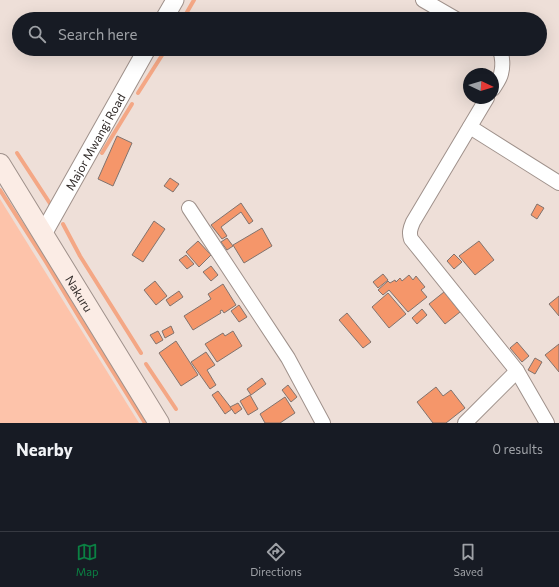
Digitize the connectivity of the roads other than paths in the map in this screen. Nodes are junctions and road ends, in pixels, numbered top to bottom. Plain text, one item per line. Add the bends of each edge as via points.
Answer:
1 (175, 0) edge
2 (423, 0) edge
3 (168, 12) edge
4 (444, 12) edge
5 (143, 56) edge
6 (502, 56) edge
7 (499, 78) edge
8 (484, 104) edge
9 (470, 127) junction
10 (0, 164) edge
11 (559, 183) edge
12 (189, 208) dead end
13 (43, 234) junction
14 (517, 371) junction
15 (159, 423) edge
16 (323, 423) edge
17 (465, 423) edge
18 (548, 423) edge

1 - 3 street
2 - 4 street
5 - 13 street, Major Mwangi Road
6 - 7 street
8 - 9 street
9 - 11 street
9 - 14 street via 413,222 409,234
10 - 13 main road, Nakuru
12 - 16 street via 288,358
13 - 15 main road, Nakuru
14 - 17 street
14 - 18 street

